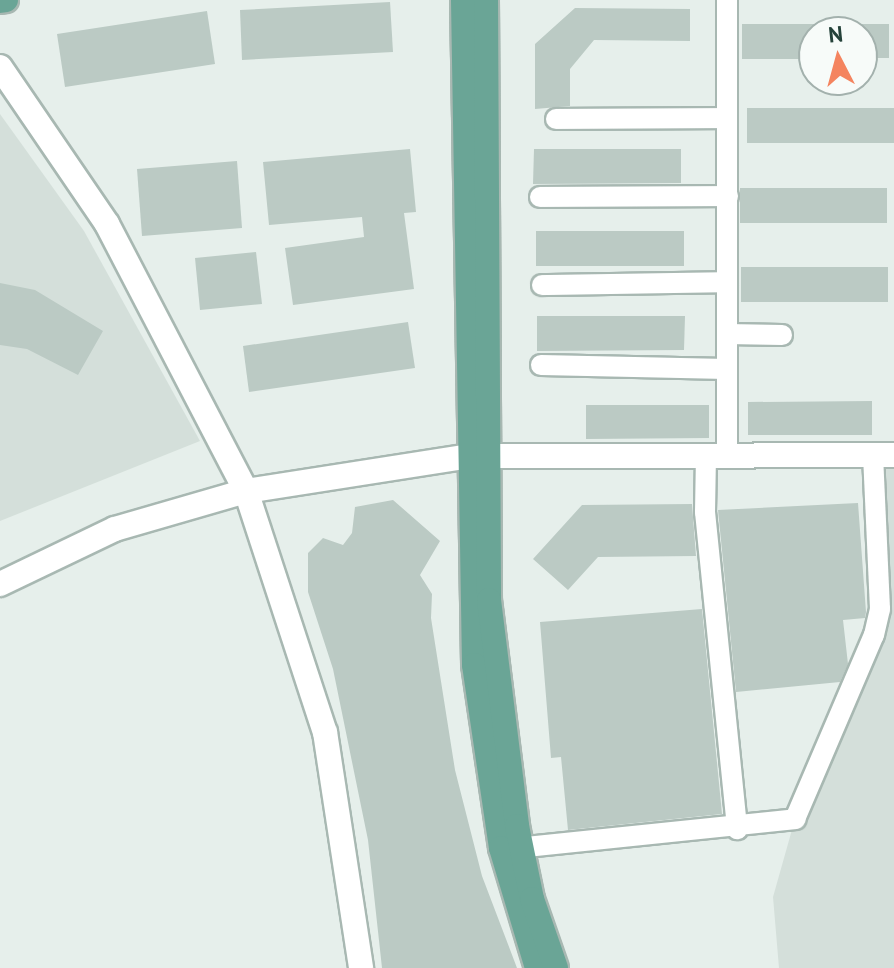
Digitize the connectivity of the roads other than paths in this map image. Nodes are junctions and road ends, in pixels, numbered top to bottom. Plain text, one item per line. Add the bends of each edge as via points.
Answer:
1 (463, 0) edge
2 (486, 0) edge
3 (727, 0) edge
4 (0, 67) edge
5 (727, 118) junction
6 (556, 119) dead end
7 (728, 196) junction
8 (540, 197) dead end
9 (727, 282) junction
10 (542, 285) dead end
11 (727, 334) junction
12 (782, 335) dead end
13 (541, 365) dead end
14 (727, 369) junction
15 (480, 455) junction
16 (717, 455) junction
17 (883, 455) edge
18 (246, 491) junction
19 (0, 584) edge
20 (737, 829) junction
21 (512, 850) junction
22 (361, 968) edge
23 (537, 968) edge
24 (556, 968) edge

1 - 15 main road
2 - 15 main road
3 - 5 street
4 - 18 street via 107,224
5 - 6 street
5 - 7 street
7 - 8 street
7 - 9 street
9 - 10 street
9 - 11 street
11 - 12 street
11 - 14 street
13 - 14 street
14 - 16 street
15 - 16 street
15 - 18 street
15 - 21 main road
16 - 17 street
16 - 20 street via 705,512
17 - 20 street via 880,609 874,635 795,819
18 - 19 street via 115,529
18 - 22 street via 325,732
20 - 21 street
21 - 23 main road
21 - 24 main road

